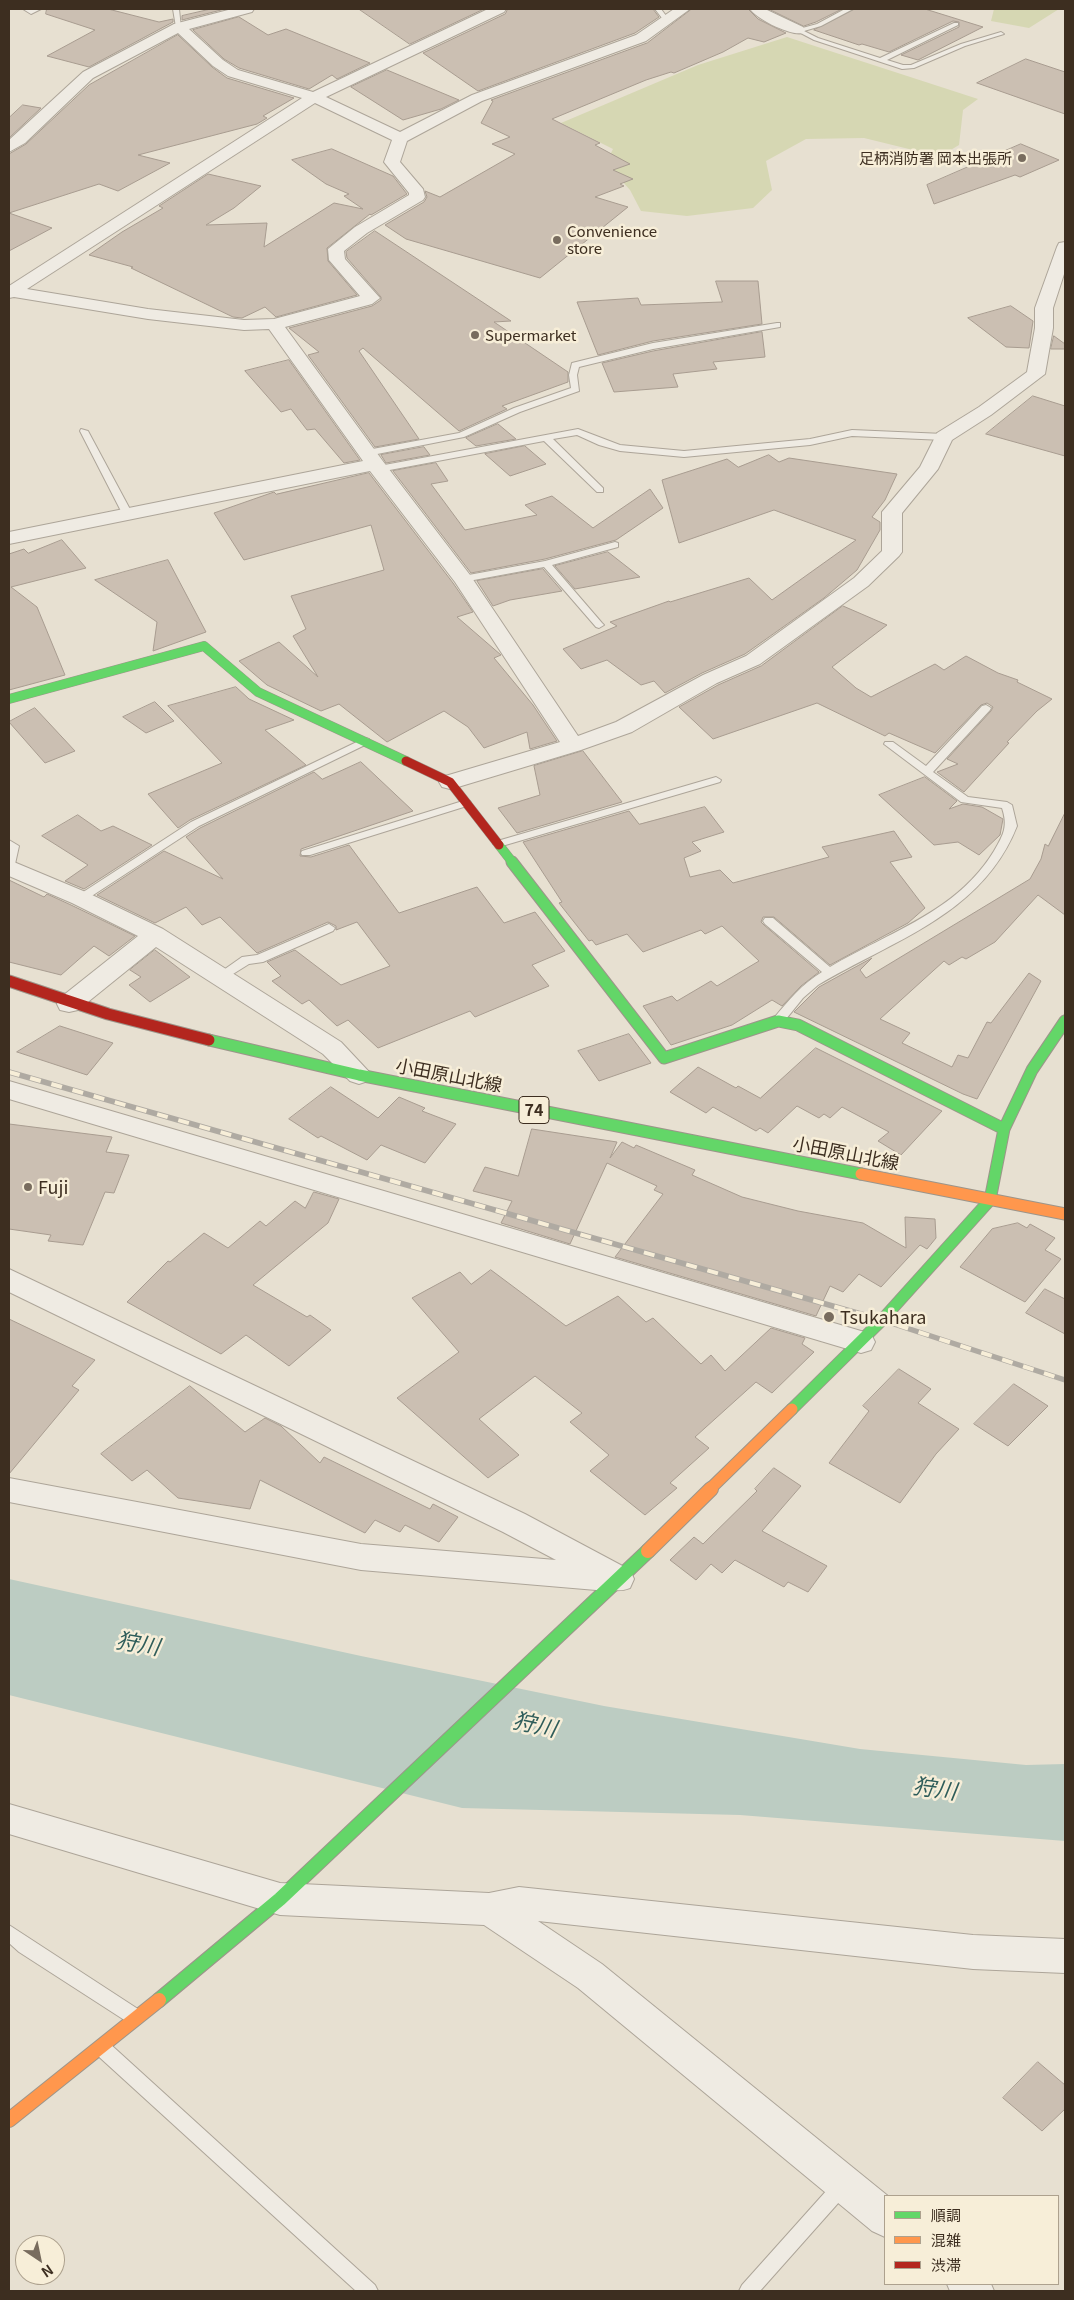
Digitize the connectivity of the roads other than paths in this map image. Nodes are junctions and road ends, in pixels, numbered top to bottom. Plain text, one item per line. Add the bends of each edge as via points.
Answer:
1 (26, 9) edge
2 (38, 9) edge
3 (176, 9) edge
4 (246, 9) edge
5 (500, 9) edge
6 (658, 9) edge
7 (683, 9) edge
8 (757, 9) edge
9 (850, 9) edge
10 (667, 21) junction
11 (956, 24) dead end
12 (179, 27) junction
13 (798, 30) junction
14 (1001, 34) dead end
15 (881, 60) junction
16 (314, 97) junction
17 (400, 138) junction
18 (9, 147) edge
19 (1065, 247) edge
20 (10, 292) edge
21 (274, 324) junction
22 (777, 325) dead end
23 (84, 431) dead end
24 (944, 437) junction
25 (546, 438) junction
26 (374, 462) junction
27 (600, 490) dead end
28 (127, 513) junction
29 (9, 538) edge
30 (615, 545) dead end
31 (546, 564) junction
32 (463, 579) junction
33 (599, 625) dead end
34 (9, 699) edge
35 (986, 708) dead end
36 (365, 741) junction
37 (889, 744) dead end
38 (573, 745) junction
39 (927, 772) junction
40 (716, 780) dead end
41 (450, 782) junction
42 (466, 803) junction
43 (9, 843) edge
44 (498, 844) junction
45 (306, 853) dead end
46 (9, 866) edge
47 (80, 898) junction
48 (769, 921) dead end
49 (329, 928) dead end
50 (155, 935) junction
51 (830, 973) junction
52 (221, 976) junction
53 (9, 981) edge
54 (69, 1004) junction
55 (778, 1021) junction
56 (1065, 1021) edge
57 (360, 1075) junction
58 (9, 1090) edge
59 (1004, 1129) junction
60 (990, 1200) junction
61 (1065, 1214) edge
62 (9, 1280) edge
63 (861, 1342) junction
64 (9, 1490) edge
65 (618, 1579) junction
66 (9, 1819) edge
67 (280, 1899) junction
68 (489, 1909) junction
69 (9, 1933) edge
70 (1065, 1956) edge
71 (138, 2018) junction
72 (101, 2048) junction
73 (9, 2120) edge
74 (844, 2184) junction
75 (884, 2217) edge
76 (369, 2291) edge
77 (748, 2291) edge

1 - 2 lane via 31,12
3 - 12 lane
4 - 12 street
5 - 16 street
6 - 10 lane
7 - 10 street
8 - 13 street via 763,15
9 - 13 lane via 819,25
10 - 17 street via 641,38 477,98
11 - 15 lane
12 - 16 street via 233,73
12 - 18 street via 88,75
13 - 15 lane
14 - 15 lane via 963,45 912,68
16 - 17 street
16 - 20 street
17 - 21 street via 392,162 417,192 416,197 336,249 337,260 371,298
19 - 24 street via 1044,308 1036,374
20 - 21 street via 148,314 244,325
21 - 26 street
22 - 26 lane via 654,346 574,365 576,389 461,435
23 - 28 lane
24 - 25 lane via 852,433 810,442 684,454 620,448 602,444 578,432
24 - 38 street via 929,469 892,512 892,552 861,582 754,660 710,679 624,727
25 - 26 lane
25 - 27 lane
26 - 28 street
26 - 32 street
28 - 29 street
30 - 31 lane
31 - 32 lane
31 - 33 lane
32 - 38 street
34 - 36 street via 204,646 258,692
35 - 39 lane
36 - 41 street
36 - 47 lane via 195,824
37 - 39 lane
38 - 41 street
39 - 51 lane via 965,800 1007,805 1012,824 998,855 980,880 948,906 904,934
40 - 44 lane
41 - 42 street
42 - 44 street
42 - 45 lane
43 - 46 lane via 14,846
44 - 55 street via 664,1058
46 - 47 street
47 - 50 street
48 - 51 lane
49 - 52 lane via 259,959 246,960
50 - 52 street
50 - 54 street
51 - 55 lane via 800,995
52 - 57 street via 332,1048
53 - 54 street, 小田原山北線 / 74
54 - 57 street, 小田原山北線 / 74 via 146,1026
55 - 59 street via 798,1025
56 - 59 street via 1032,1070
57 - 60 street, 小田原山北線 / 74
58 - 63 street
59 - 60 street
60 - 61 street, 小田原山北線 / 74
60 - 63 street
62 - 65 street via 514,1523
63 - 65 street
64 - 65 street via 361,1557
65 - 67 street
66 - 67 street
67 - 68 street
67 - 71 street
68 - 70 street via 519,1903 973,1952
68 - 74 street via 590,1976
69 - 71 lane via 24,1946
71 - 72 street
72 - 73 street
72 - 76 lane
74 - 75 street
74 - 77 lane

